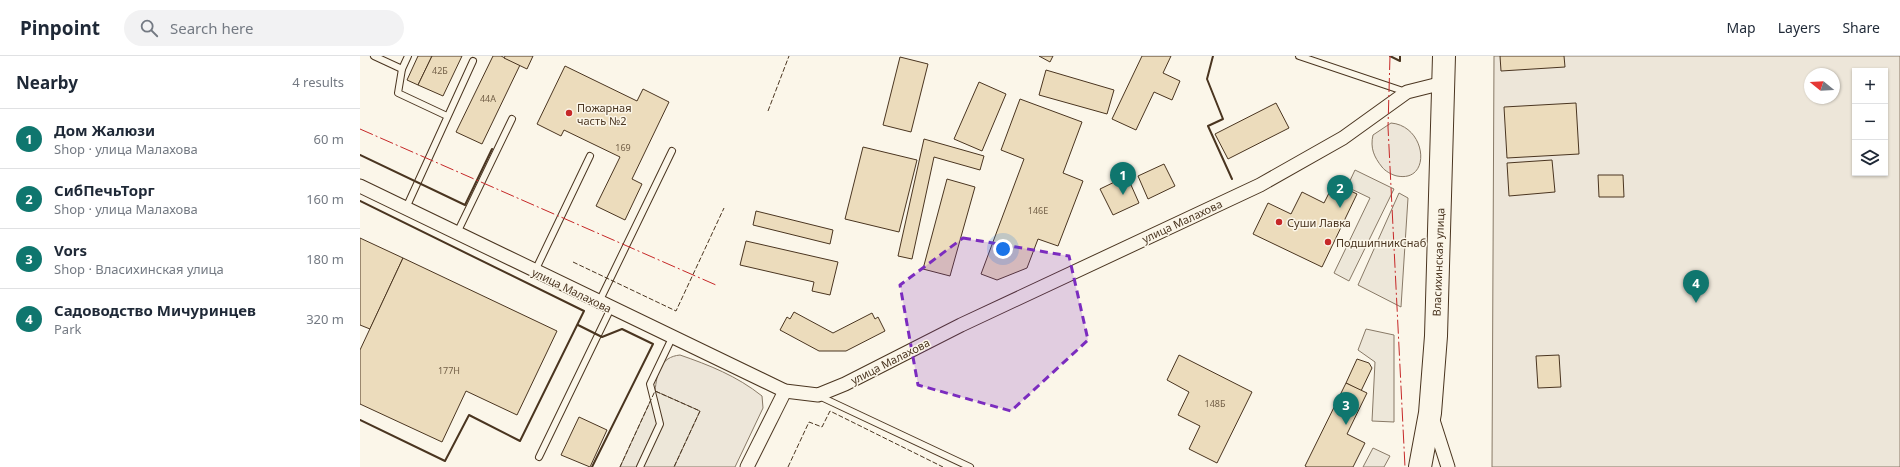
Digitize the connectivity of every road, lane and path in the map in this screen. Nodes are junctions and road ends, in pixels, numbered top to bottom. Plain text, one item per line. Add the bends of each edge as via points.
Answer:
1 (374, 56) edge
2 (408, 56) edge
3 (1299, 56) edge
4 (1444, 56) edge
5 (473, 61) dead end
6 (402, 69) junction
7 (1443, 83) junction
8 (1407, 92) junction
9 (447, 116) junction
10 (512, 119) dead end
11 (672, 151) dead end
12 (590, 156) dead end
13 (360, 186) edge
14 (406, 208) junction
15 (457, 233) junction
16 (535, 271) junction
17 (599, 302) junction
18 (611, 308) junction
19 (672, 338) junction
20 (785, 391) junction
21 (818, 395) junction
22 (1430, 413) junction
23 (539, 457) dead end
24 (640, 467) edge
25 (747, 467) edge
26 (970, 467) edge
27 (1420, 467) edge
28 (1448, 467) edge

1 - 6 lane
2 - 6 lane
3 - 8 lane
4 - 7 highway, Власихинская улица
5 - 9 lane
6 - 9 lane via 398,93
7 - 8 street
7 - 22 highway, Власихинская улица via 1439,282
8 - 21 street, улица Малахова via 1343,138 1260,185
9 - 14 lane
10 - 15 lane
11 - 17 lane
12 - 16 lane
13 - 14 street, улица Малахова
14 - 15 street, улица Малахова
15 - 16 street, улица Малахова
16 - 17 street, улица Малахова
17 - 18 street, улица Малахова
18 - 19 street, улица Малахова
18 - 23 lane
19 - 20 street, улица Малахова
19 - 24 lane via 650,384 660,424
20 - 21 street, улица Малахова
20 - 25 street
21 - 26 lane
22 - 27 highway, Власихинская улица
22 - 28 street

